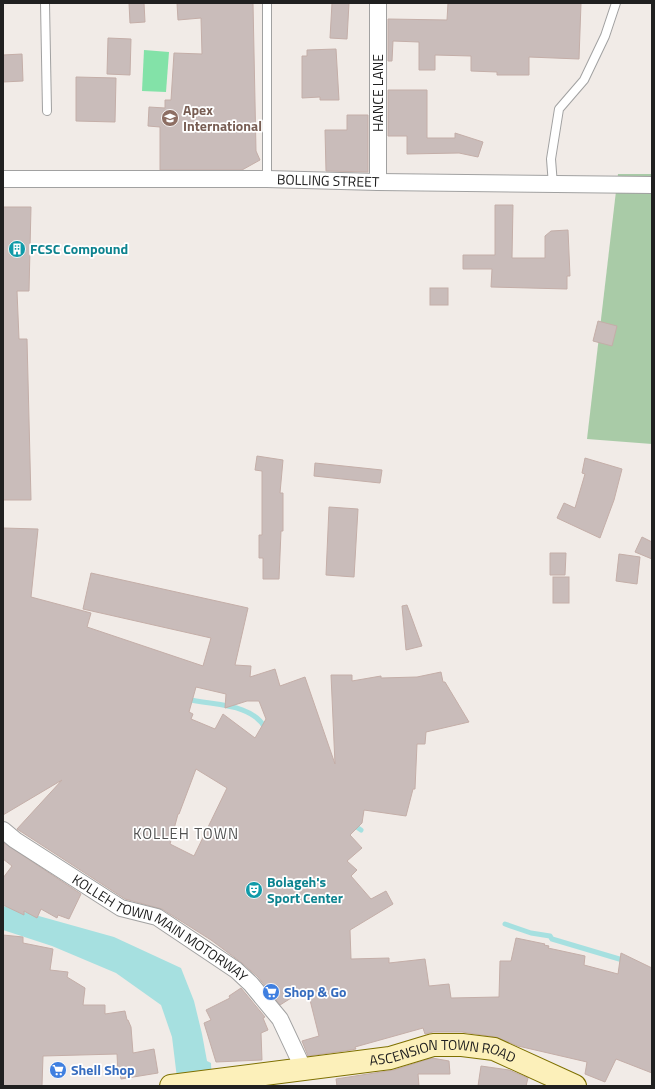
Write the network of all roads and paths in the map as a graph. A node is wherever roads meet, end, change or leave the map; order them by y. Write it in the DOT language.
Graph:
graph roads {
  1 [pos="45,3"];
  2 [pos="267,3"];
  3 [pos="378,3"];
  4 [pos="616,3"];
  5 [pos="47,111"];
  6 [pos="3,179"];
  7 [pos="267,179"];
  8 [pos="378,182"];
  9 [pos="553,185"];
  10 [pos="652,185"];
  11 [pos="3,830"];
  12 [pos="304,1070"];
  13 [pos="266,1080"];
  14 [pos="171,1086"];
  15 [pos="575,1086"];
  1 -- 5 [label="lane"];
  2 -- 7 [label="lane"];
  3 -- 8 [label="street, HANCE LANE"];
  4 -- 9 [label="lane"];
  6 -- 7 [label="street, BOLLING STREET"];
  7 -- 8 [label="street, BOLLING STREET"];
  8 -- 9 [label="street, BOLLING STREET"];
  9 -- 10 [label="street, BOLLING STREET"];
  11 -- 12 [label="street, KOLLEH TOWN MAIN MOTORWAY"];
  12 -- 13 [label="main road, ASCENSION TOWN ROAD"];
  12 -- 15 [label="main road, ASCENSION TOWN ROAD"];
  13 -- 14 [label="main road, ASCENSION TOWN ROAD"];
}
